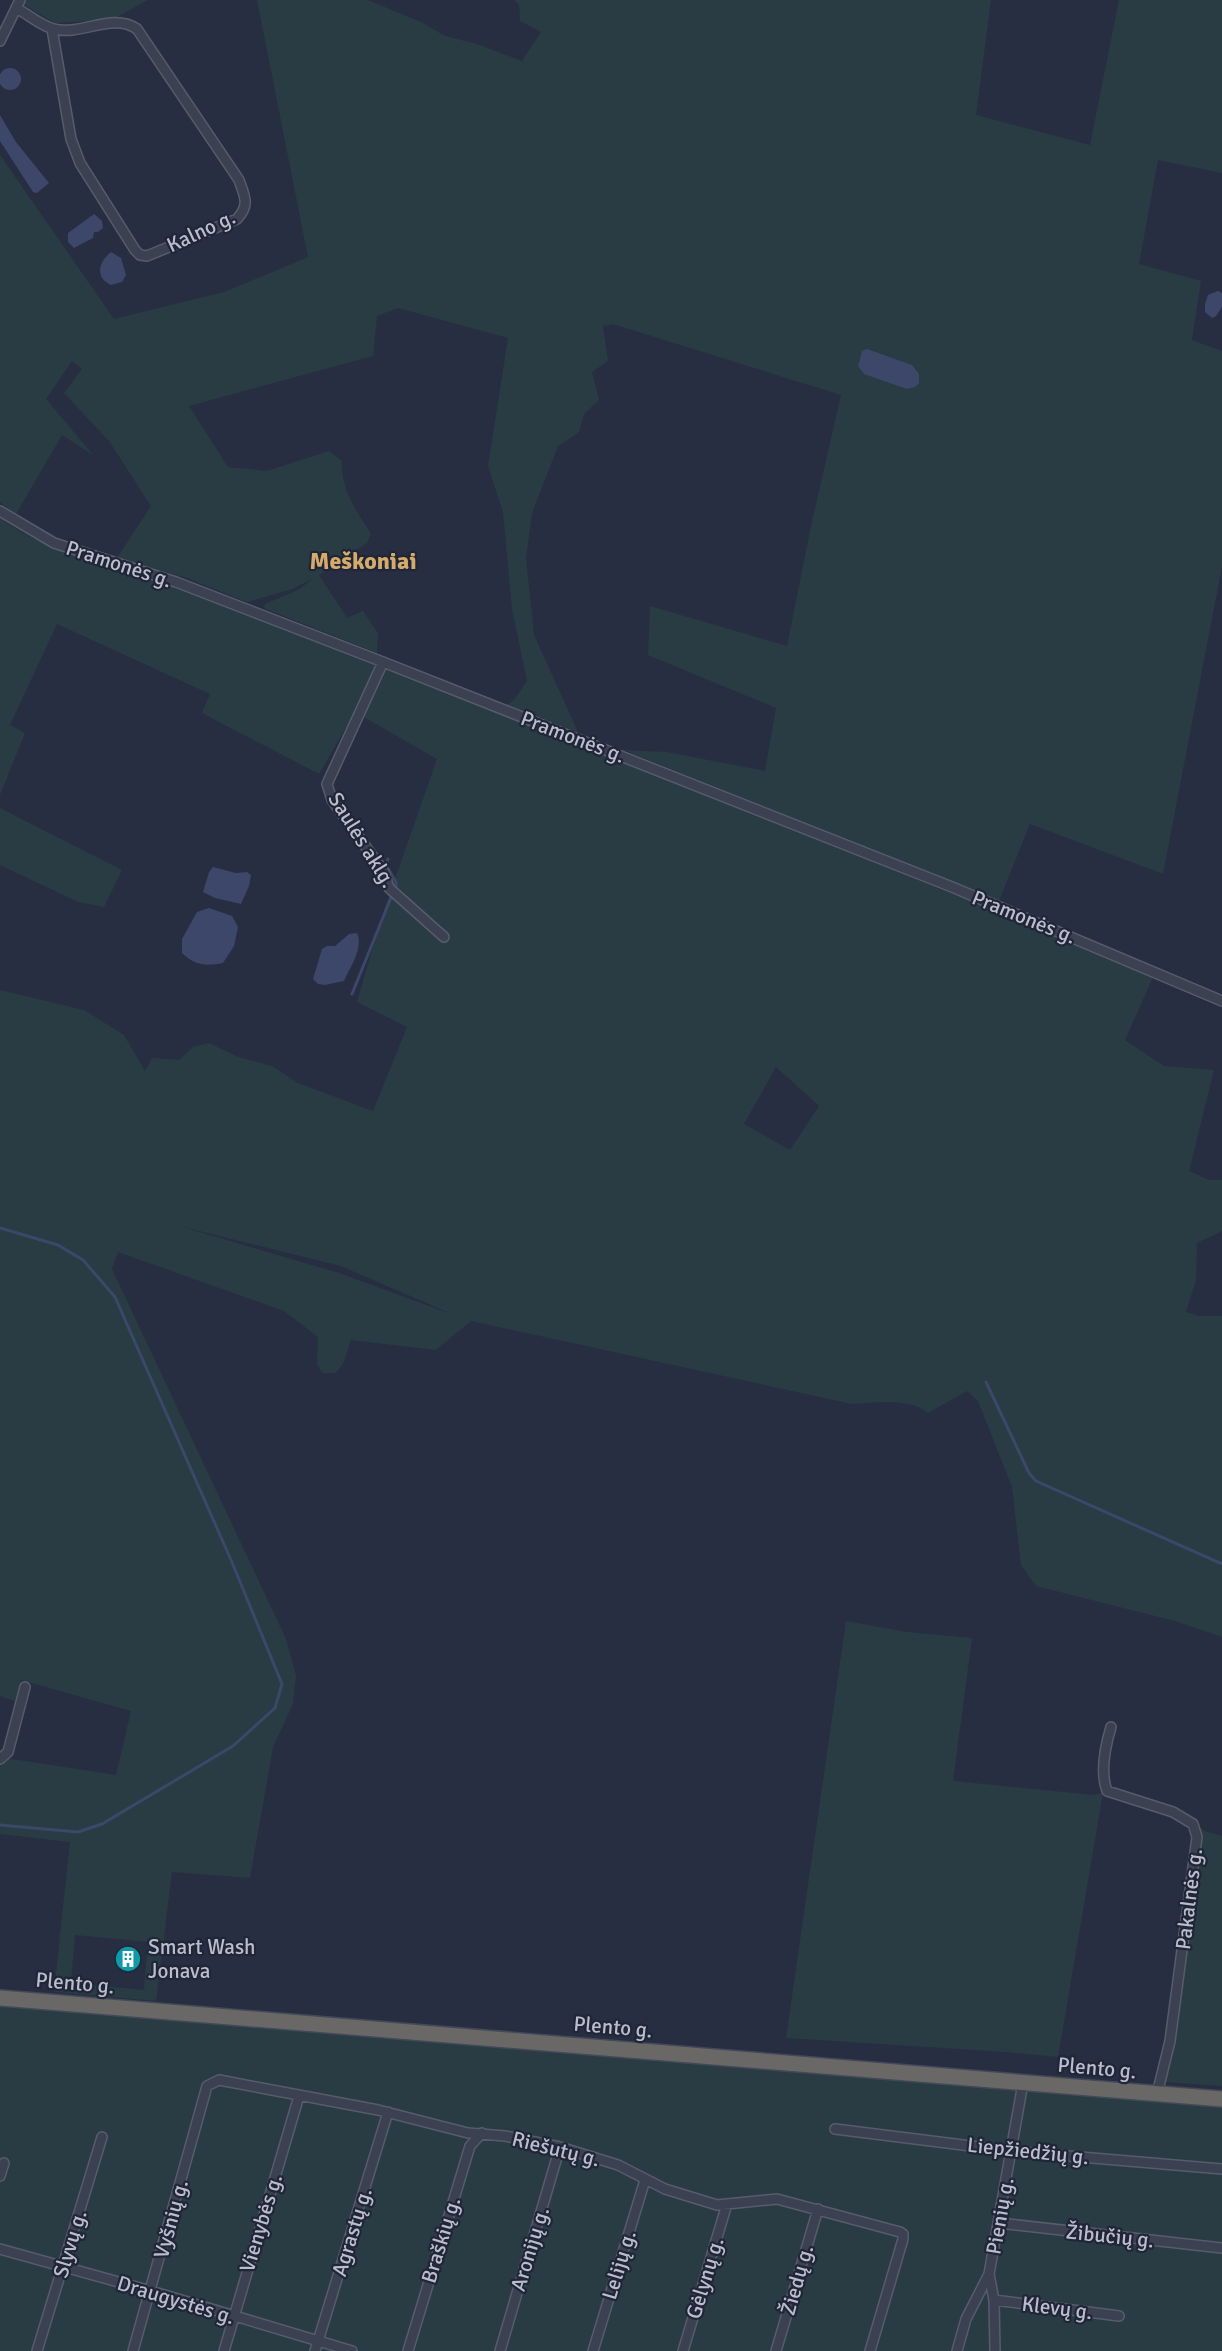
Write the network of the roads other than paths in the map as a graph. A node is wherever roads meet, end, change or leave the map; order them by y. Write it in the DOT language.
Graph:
graph roads {
  1 [pos="18,4"];
  2 [pos="52,29"];
  3 [pos="0,41"];
  4 [pos="0,511"];
  5 [pos="383,662"];
  6 [pos="444,937"];
  7 [pos="1222,1001"];
  8 [pos="25,1687"];
  9 [pos="1111,1727"];
  10 [pos="0,1759"];
  11 [pos="0,1998"];
  12 [pos="1023,2083"];
  13 [pos="207,2086"];
  14 [pos="1157,2094"];
  15 [pos="299,2096"];
  16 [pos="1222,2099"];
  17 [pos="388,2112"];
  18 [pos="835,2129"];
  19 [pos="482,2133"];
  20 [pos="102,2137"];
  21 [pos="560,2147"];
  22 [pos="1011,2151"];
  23 [pos="4,2163"];
  24 [pos="1222,2169"];
  25 [pos="0,2176"];
  26 [pos="645,2180"];
  27 [pos="727,2204"];
  28 [pos="818,2209"];
  29 [pos="999,2223"];
  30 [pos="1222,2248"];
  31 [pos="0,2249"];
  32 [pos="63,2267"];
  33 [pos="989,2274"];
  34 [pos="151,2291"];
  35 [pos="994,2300"];
  36 [pos="1119,2316"];
  37 [pos="234,2317"];
  38 [pos="317,2346"];
  39 [pos="37,2351"];
  40 [pos="133,2351"];
  41 [pos="224,2351"];
  42 [pos="352,2351"];
  43 [pos="408,2351"];
  44 [pos="500,2351"];
  45 [pos="593,2351"];
  46 [pos="683,2351"];
  47 [pos="776,2351"];
  48 [pos="870,2351"];
  49 [pos="957,2351"];
  50 [pos="995,2351"];
  1 -- 2 [label="street"];
  1 -- 3 [label="street"];
  2 -- 2 [label="street, Kalno g."];
  4 -- 5 [label="street, Pramonės g."];
  5 -- 6 [label="street, Saulės aklg."];
  5 -- 7 [label="street, Pramonės g."];
  8 -- 10 [label="street"];
  9 -- 14 [label="street, Pakalnės g."];
  11 -- 12 [label="highway, Plento g."];
  12 -- 14 [label="highway, Plento g."];
  12 -- 22 [label="street, Pienių g."];
  13 -- 15 [label="street, Riešutų g."];
  13 -- 34 [label="street, Vyšnių g."];
  14 -- 16 [label="highway, Plento g."];
  15 -- 17 [label="street, Riešutų g."];
  15 -- 37 [label="street, Vienybės g."];
  17 -- 19 [label="street, Riešutų g."];
  17 -- 38 [label="street, Agrastų g."];
  18 -- 22 [label="street, Liepžiedžių g."];
  19 -- 21 [label="street, Riešutų g."];
  19 -- 43 [label="street, Braškių g."];
  20 -- 32 [label="street, Slyvų g."];
  21 -- 26 [label="street, Riešutų g."];
  21 -- 44 [label="street, Aronijų g."];
  22 -- 24 [label="street, Liepžiedžių g."];
  22 -- 29 [label="street, Pienių g."];
  23 -- 25 [label="street"];
  26 -- 27 [label="street, Riešutų g."];
  26 -- 45 [label="street, Lelijų g."];
  27 -- 28 [label="street, Riešutų g."];
  27 -- 46 [label="street, Gėlynų g."];
  28 -- 47 [label="street, Žiedų g."];
  28 -- 48 [label="street, Riešutų g."];
  29 -- 30 [label="street, Žibučių g."];
  29 -- 33 [label="street, Pienių g."];
  31 -- 32 [label="street, Draugystės g."];
  32 -- 34 [label="street, Draugystės g."];
  32 -- 39 [label="street, Slyvų g."];
  33 -- 35 [label="street, Pienių g."];
  33 -- 49 [label="street"];
  34 -- 37 [label="street, Draugystės g."];
  34 -- 40 [label="street, Vyšnių g."];
  35 -- 36 [label="street, Klevų g."];
  35 -- 50 [label="street, Pienių g."];
  37 -- 38 [label="street, Draugystės g."];
  37 -- 41 [label="street, Vienybės g."];
  38 -- 42 [label="street, Draugystės g."];
}
